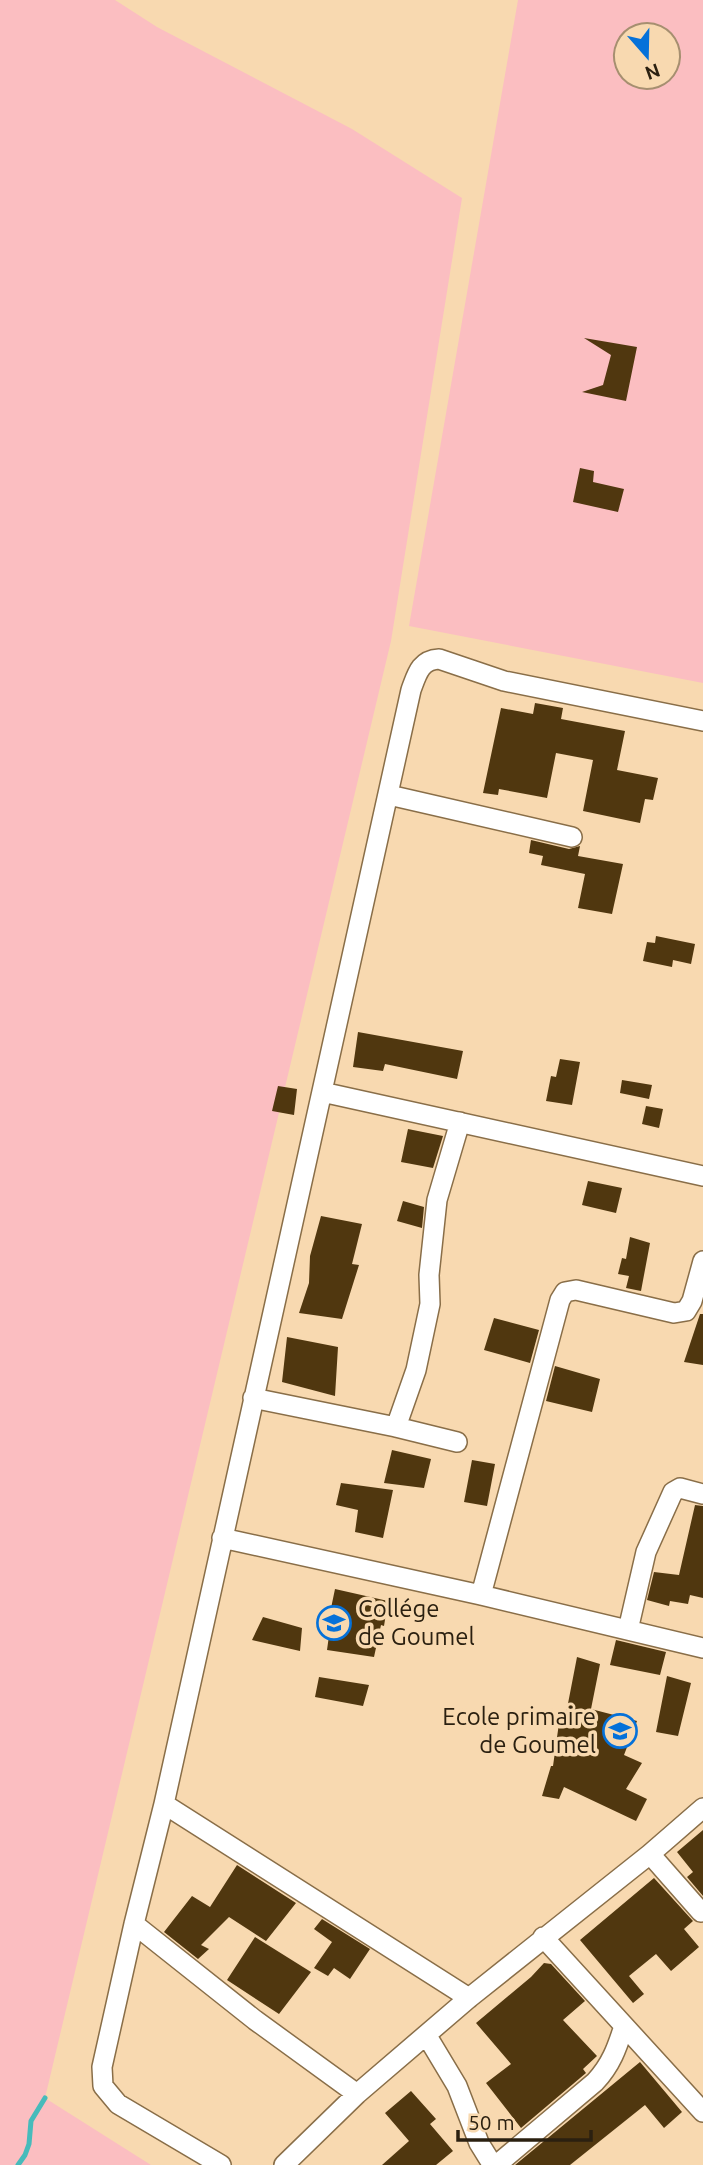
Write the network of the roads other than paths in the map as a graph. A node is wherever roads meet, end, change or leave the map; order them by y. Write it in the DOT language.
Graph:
graph roads {
  1 [pos="703,721"];
  2 [pos="389,795"];
  3 [pos="572,837"];
  4 [pos="322,1092"];
  5 [pos="460,1122"];
  6 [pos="703,1176"];
  7 [pos="703,1261"];
  8 [pos="253,1398"];
  9 [pos="397,1427"];
  10 [pos="457,1442"];
  11 [pos="703,1494"];
  12 [pos="222,1538"];
  13 [pos="481,1595"];
  14 [pos="628,1630"];
  15 [pos="703,1648"];
  16 [pos="164,1804"];
  17 [pos="703,1808"];
  18 [pos="650,1854"];
  19 [pos="701,1912"];
  20 [pos="134,1924"];
  21 [pos="543,1937"];
  22 [pos="469,1998"];
  23 [pos="624,2026"];
  24 [pos="427,2036"];
  25 [pos="357,2094"];
  26 [pos="703,2112"];
  27 [pos="221,2165"];
  28 [pos="284,2165"];
  1 -- 2 [label="street"];
  2 -- 3 [label="street"];
  2 -- 4 [label="street"];
  4 -- 5 [label="street"];
  4 -- 8 [label="street"];
  5 -- 6 [label="street"];
  5 -- 9 [label="street"];
  7 -- 13 [label="street"];
  8 -- 9 [label="street"];
  8 -- 12 [label="street"];
  9 -- 10 [label="street"];
  11 -- 14 [label="street"];
  12 -- 13 [label="street"];
  12 -- 16 [label="street"];
  13 -- 14 [label="street"];
  14 -- 15 [label="street"];
  16 -- 20 [label="street"];
  16 -- 22 [label="street"];
  17 -- 18 [label="street"];
  18 -- 19 [label="street"];
  18 -- 21 [label="street"];
  20 -- 25 [label="street"];
  20 -- 27 [label="street"];
  21 -- 22 [label="street"];
  21 -- 23 [label="street"];
  22 -- 24 [label="street"];
  23 -- 24 [label="street"];
  23 -- 26 [label="street"];
  24 -- 25 [label="street"];
  25 -- 28 [label="street"];
}
